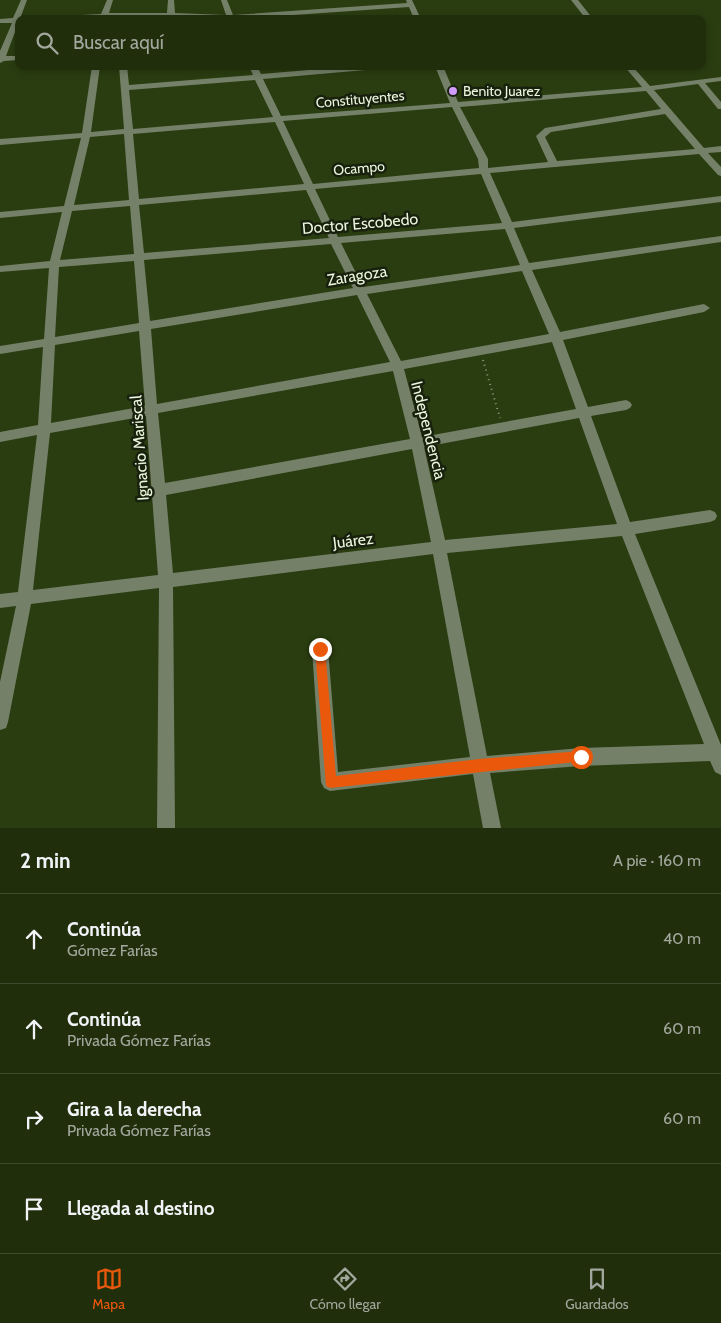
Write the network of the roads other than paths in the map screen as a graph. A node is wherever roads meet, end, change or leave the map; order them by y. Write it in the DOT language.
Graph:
graph roads {
  1 [pos="24,0"];
  2 [pos="110,0"];
  3 [pos="116,0"];
  4 [pos="171,0"];
  5 [pos="224,0"];
  6 [pos="574,0"];
  7 [pos="411,2"];
  8 [pos="19,15"];
  9 [pos="104,15"];
  10 [pos="120,15"];
  11 [pos="171,15"];
  12 [pos="229,15"];
  13 [pos="264,15"];
  14 [pos="416,15"];
  15 [pos="587,15"];
  16 [pos="15,20"];
  17 [pos="0,21"];
  18 [pos="15,25"];
  19 [pos="15,58"];
  20 [pos="0,60"];
  21 [pos="95,70"];
  22 [pos="124,70"];
  23 [pos="282,70"];
  24 [pos="441,70"];
  25 [pos="631,70"];
  26 [pos="255,71"];
  27 [pos="721,79"];
  28 [pos="700,82"];
  29 [pos="126,88"];
  30 [pos="646,89"];
  31 [pos="455,105"];
  32 [pos="721,107"];
  33 [pos="666,111"];
  34 [pos="277,119"];
  35 [pos="128,131"];
  36 [pos="86,135"];
  37 [pos="0,142"];
  38 [pos="721,149"];
  39 [pos="701,150"];
  40 [pos="554,164"];
  41 [pos="484,170"];
  42 [pos="721,173"];
  43 [pos="309,186"];
  44 [pos="721,199"];
  45 [pos="135,203"];
  46 [pos="68,209"];
  47 [pos="0,215"];
  48 [pos="508,226"];
  49 [pos="721,238"];
  50 [pos="335,240"];
  51 [pos="140,256"];
  52 [pos="54,265"];
  53 [pos="525,266"];
  54 [pos="0,269"];
  55 [pos="360,291"];
  56 [pos="704,308"];
  57 [pos="146,327"];
  58 [pos="556,337"];
  59 [pos="48,343"];
  60 [pos="0,350"];
  61 [pos="397,365"];
  62 [pos="626,405"];
  63 [pos="152,410"];
  64 [pos="584,412"];
  65 [pos="44,429"];
  66 [pos="0,437"];
  67 [pos="417,443"];
  68 [pos="159,490"];
  69 [pos="710,516"];
  70 [pos="626,529"];
  71 [pos="440,547"];
  72 [pos="166,581"];
  73 [pos="25,598"];
  74 [pos="0,601"];
  75 [pos="320,649"];
  76 [pos="0,722"];
  77 [pos="718,759"];
  78 [pos="479,765"];
  79 [pos="166,828"];
  80 [pos="492,828"];
  1 -- 8 [label="street"];
  2 -- 9 [label="street"];
  3 -- 10 [label="street"];
  4 -- 11 [label="street"];
  5 -- 12 [label="street"];
  6 -- 15 [label="street"];
  7 -- 13 [label="street"];
  7 -- 14 [label="street"];
  16 -- 17 [label="street"];
  18 -- 20 [label="street"];
  19 -- 20 [label="street"];
  21 -- 36 [label="street"];
  22 -- 29 [label="street, Ignacio Mariscal"];
  23 -- 26 [label="street"];
  24 -- 31 [label="street"];
  25 -- 30 [label="street"];
  26 -- 29 [label="street"];
  26 -- 34 [label="street, Independencia"];
  27 -- 28 [label="street, Constituyentes"];
  28 -- 30 [label="street, Constituyentes"];
  28 -- 32 [label="street"];
  29 -- 35 [label="street, Ignacio Mariscal"];
  30 -- 31 [label="street, Constituyentes"];
  30 -- 33 [label="street"];
  31 -- 34 [label="street, Constituyentes"];
  31 -- 41 [label="street"];
  33 -- 39 [label="street"];
  33 -- 40 [label="street"];
  34 -- 35 [label="street, Constituyentes"];
  34 -- 43 [label="street, Independencia"];
  35 -- 36 [label="street, Constituyentes"];
  35 -- 45 [label="street, Ignacio Mariscal"];
  36 -- 37 [label="street, Constituyentes"];
  36 -- 46 [label="street"];
  38 -- 39 [label="street, Ocampo"];
  39 -- 40 [label="street, Ocampo"];
  39 -- 42 [label="street"];
  40 -- 41 [label="street, Ocampo"];
  41 -- 43 [label="street, Ocampo"];
  41 -- 48 [label="street"];
  43 -- 45 [label="street, Ocampo"];
  43 -- 50 [label="street, Independencia"];
  44 -- 48 [label="street, Doctor Escobedo"];
  45 -- 46 [label="street, Ocampo"];
  45 -- 51 [label="street, Ignacio Mariscal"];
  46 -- 47 [label="street, Ocampo"];
  46 -- 52 [label="street"];
  48 -- 50 [label="street, Doctor Escobedo"];
  48 -- 53 [label="street"];
  49 -- 53 [label="street, Zaragoza"];
  50 -- 51 [label="street, Doctor Escobedo"];
  50 -- 55 [label="street, Independencia"];
  51 -- 52 [label="street, Doctor Escobedo"];
  51 -- 57 [label="street, Ignacio Mariscal"];
  52 -- 54 [label="street, Doctor Escobedo"];
  52 -- 59 [label="street"];
  53 -- 55 [label="street, Zaragoza"];
  53 -- 58 [label="street"];
  55 -- 57 [label="street, Zaragoza"];
  55 -- 61 [label="street, Independencia"];
  56 -- 58 [label="street"];
  57 -- 59 [label="street, Zaragoza"];
  57 -- 63 [label="street, Ignacio Mariscal"];
  58 -- 61 [label="street"];
  58 -- 64 [label="street"];
  59 -- 60 [label="street, Zaragoza"];
  59 -- 65 [label="street"];
  61 -- 63 [label="street"];
  61 -- 67 [label="street, Independencia"];
  62 -- 64 [label="street"];
  63 -- 65 [label="street"];
  63 -- 68 [label="street, Ignacio Mariscal"];
  64 -- 67 [label="street"];
  64 -- 70 [label="street"];
  65 -- 66 [label="street"];
  65 -- 73 [label="street"];
  67 -- 68 [label="street"];
  67 -- 71 [label="street, Independencia"];
  68 -- 72 [label="street, Ignacio Mariscal"];
  69 -- 70 [label="street, Juárez"];
  70 -- 71 [label="street, Juárez"];
  70 -- 77 [label="street"];
  71 -- 72 [label="street, Juárez"];
  71 -- 78 [label="street, Independencia"];
  72 -- 73 [label="street, Juárez"];
  72 -- 79 [label="street, Ignacio Mariscal"];
  73 -- 74 [label="street, Juárez"];
  73 -- 76 [label="street"];
  75 -- 78 [label="street"];
  77 -- 78 [label="street"];
  78 -- 80 [label="street, Independencia"];
}
